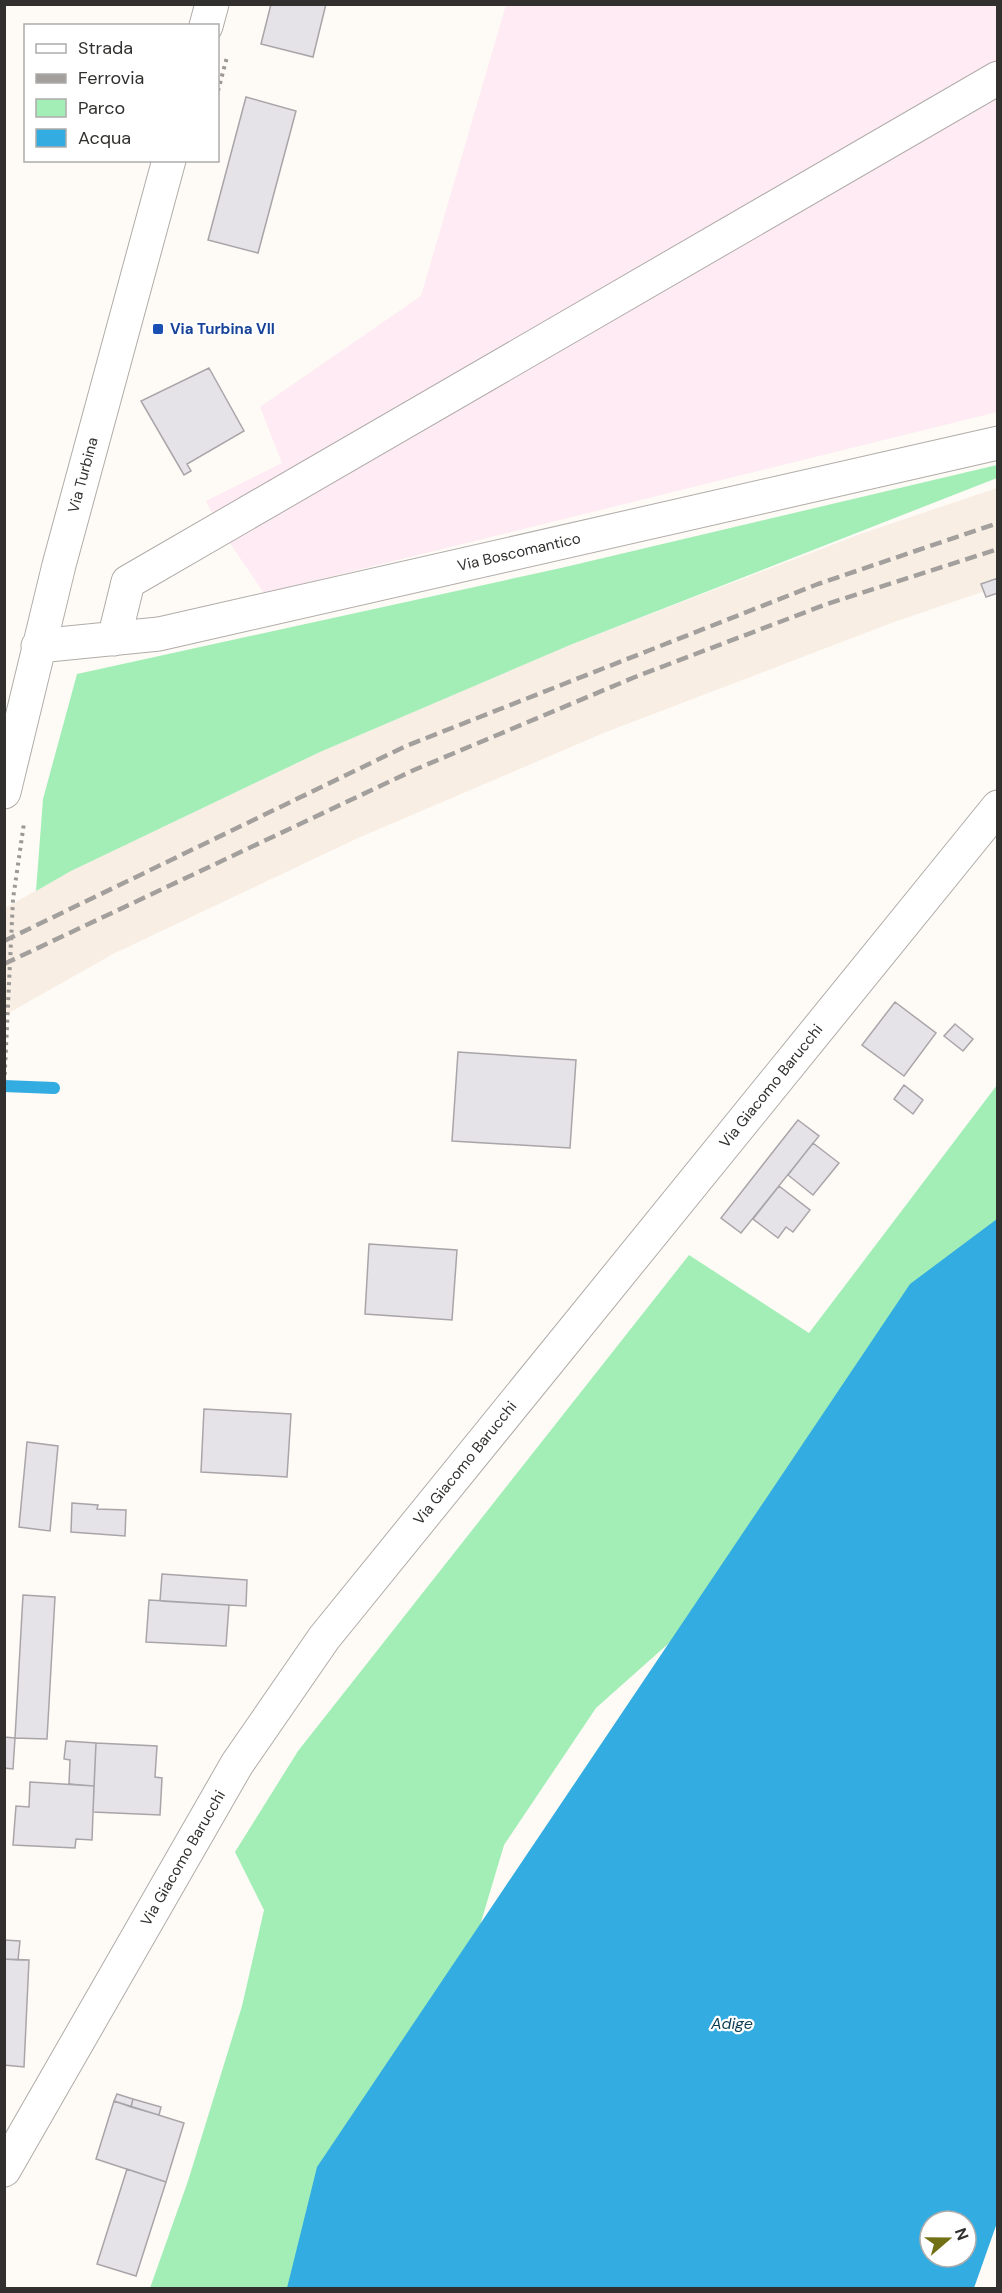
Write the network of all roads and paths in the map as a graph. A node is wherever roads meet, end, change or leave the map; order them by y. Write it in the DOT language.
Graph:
graph roads {
  1 [pos="212,4"];
  2 [pos="207,24"];
  3 [pos="998,78"];
  4 [pos="168,162"];
  5 [pos="998,443"];
  6 [pos="114,639"];
  7 [pos="38,646"];
  8 [pos="4,792"];
  9 [pos="998,807"];
  10 [pos="4,2170"];
  1 -- 2 [label="street"];
  3 -- 6 [label="street"];
  4 -- 7 [label="street, Via Turbina"];
  5 -- 6 [label="street, Via Boscomantico"];
  6 -- 7 [label="street, Via Boscomantico"];
  7 -- 8 [label="street, Via Turbina"];
  9 -- 10 [label="street, Via Giacomo Barucchi"];
}
